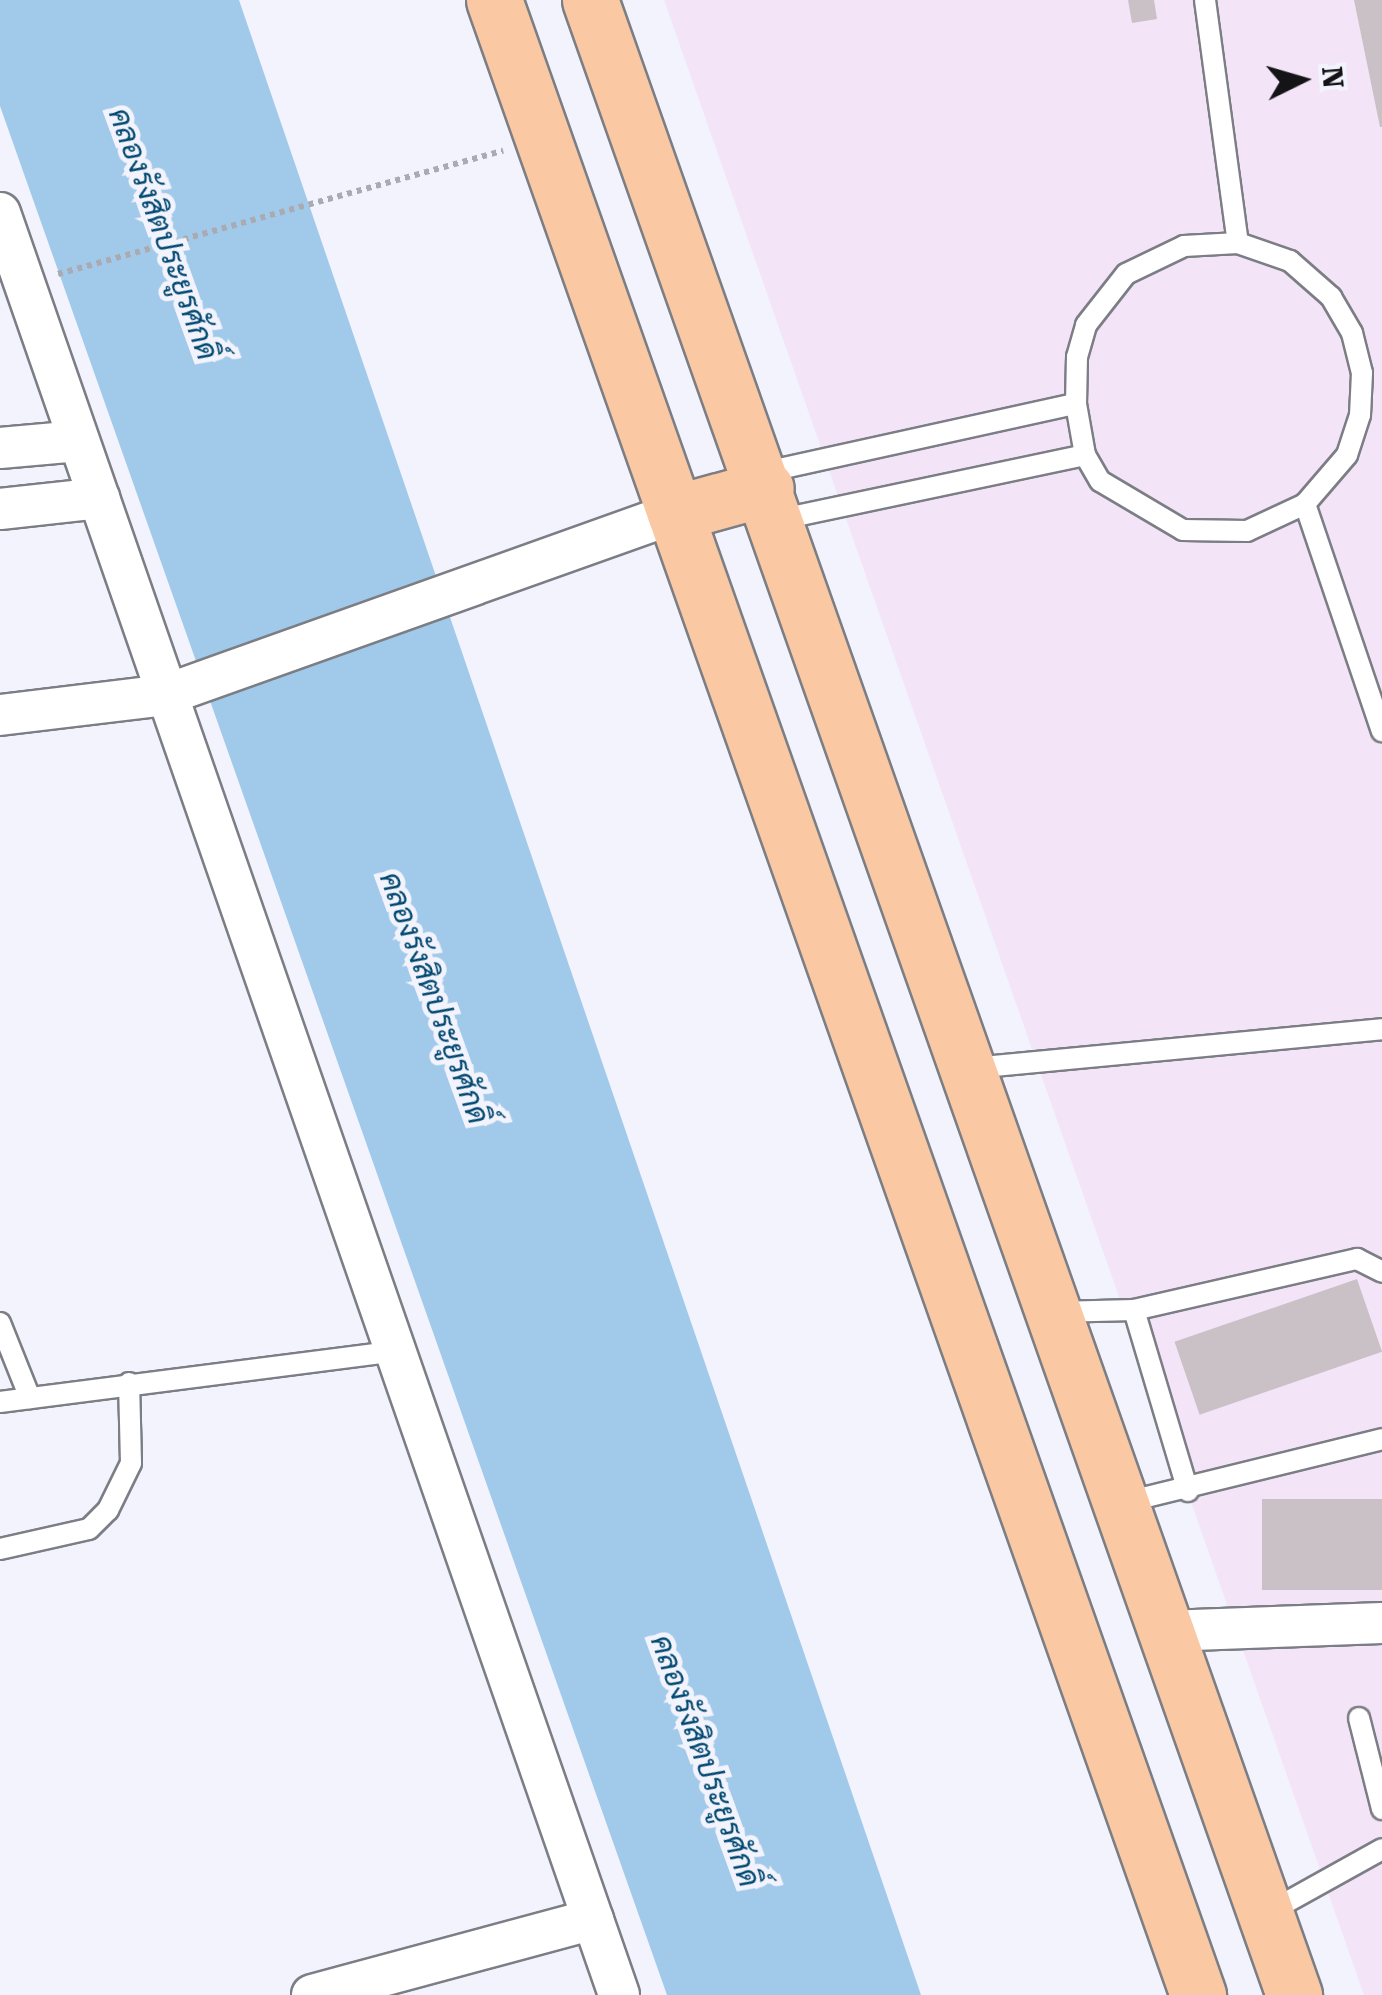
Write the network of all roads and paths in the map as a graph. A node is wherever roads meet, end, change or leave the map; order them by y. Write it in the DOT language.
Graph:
graph roads {
  1 [pos="494,0"];
  2 [pos="590,0"];
  3 [pos="1205,0"];
  4 [pos="463,165"];
  5 [pos="2,222"];
  6 [pos="1238,243"];
  7 [pos="23,284"];
  8 [pos="1076,404"];
  9 [pos="79,441"];
  10 [pos="0,448"];
  11 [pos="1086,455"];
  12 [pos="768,494"];
  13 [pos="99,498"];
  14 [pos="1306,504"];
  15 [pos="0,509"];
  16 [pos="675,513"];
  17 [pos="182,689"];
  18 [pos="0,715"];
  19 [pos="1382,731"];
  20 [pos="1382,1029"];
  21 [pos="970,1068"];
  22 [pos="1382,1272"];
  23 [pos="1134,1310"];
  24 [pos="1054,1312"];
  25 [pos="0,1322"];
  26 [pos="391,1352"];
  27 [pos="129,1383"];
  28 [pos="30,1398"];
  29 [pos="0,1402"];
  30 [pos="1382,1439"];
  31 [pos="1188,1491"];
  32 [pos="1122,1503"];
  33 [pos="0,1549"];
  34 [pos="1382,1622"];
  35 [pos="1166,1631"];
  36 [pos="1359,1718"];
  37 [pos="1382,1810"];
  38 [pos="1382,1849"];
  39 [pos="1263,1915"];
  40 [pos="592,1919"];
  41 [pos="312,1995"];
  42 [pos="619,1995"];
  43 [pos="1198,1995"];
  44 [pos="1294,1995"];
  1 -- 16 [label="main road"];
  2 -- 12 [label="main road"];
  3 -- 6 [label="lane"];
  4 -- 7 [label="path"];
  5 -- 7 [label="street"];
  6 -- 8 [label="lane"];
  6 -- 14 [label="lane"];
  7 -- 9 [label="street"];
  8 -- 11 [label="lane"];
  8 -- 12 [label="lane"];
  9 -- 10 [label="street"];
  9 -- 13 [label="street"];
  11 -- 12 [label="lane"];
  11 -- 14 [label="lane"];
  12 -- 16 [label="main road"];
  12 -- 21 [label="main road"];
  13 -- 15 [label="street"];
  13 -- 17 [label="street"];
  14 -- 19 [label="lane"];
  16 -- 17 [label="street"];
  16 -- 43 [label="main road"];
  17 -- 18 [label="street"];
  17 -- 26 [label="street"];
  20 -- 21 [label="lane"];
  21 -- 24 [label="main road"];
  22 -- 23 [label="lane"];
  23 -- 24 [label="lane"];
  23 -- 31 [label="lane"];
  24 -- 32 [label="main road"];
  25 -- 28 [label="lane"];
  26 -- 27 [label="lane"];
  26 -- 40 [label="street"];
  27 -- 28 [label="lane"];
  27 -- 33 [label="lane"];
  28 -- 29 [label="lane"];
  30 -- 31 [label="lane"];
  31 -- 32 [label="lane"];
  32 -- 35 [label="main road"];
  34 -- 35 [label="street"];
  35 -- 39 [label="main road"];
  36 -- 37 [label="lane"];
  38 -- 39 [label="lane"];
  39 -- 44 [label="main road"];
  40 -- 41 [label="street"];
  40 -- 42 [label="street"];
}
